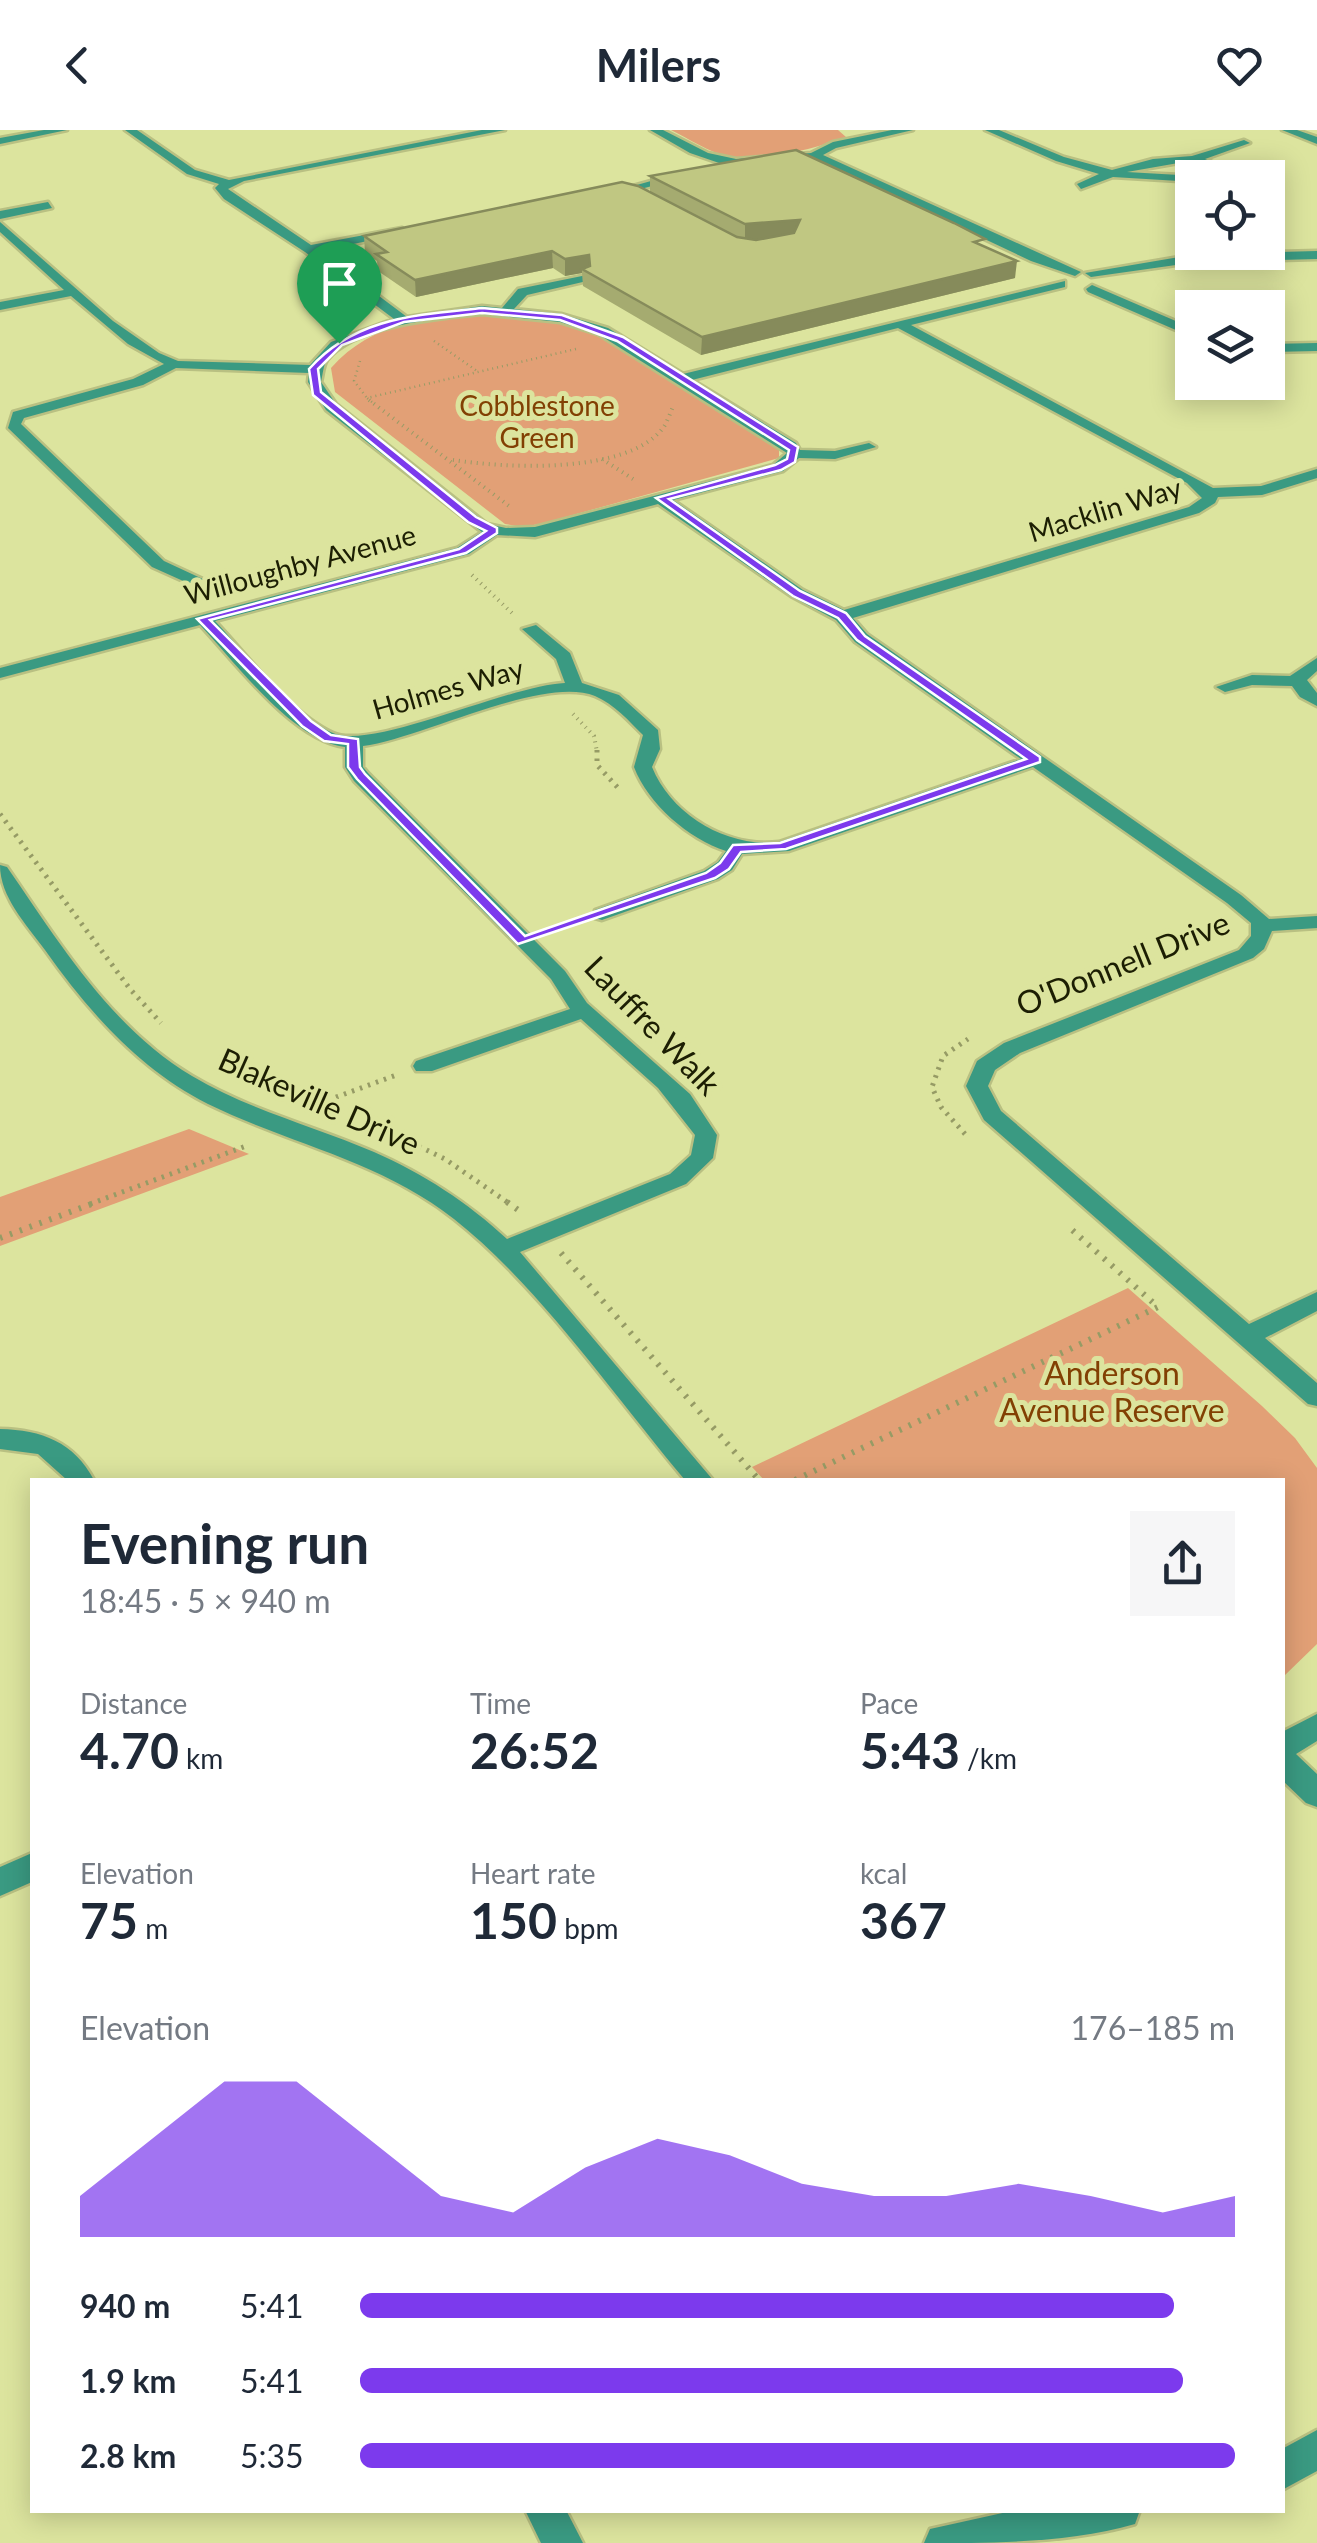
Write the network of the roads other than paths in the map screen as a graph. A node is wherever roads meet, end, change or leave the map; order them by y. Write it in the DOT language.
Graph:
graph roads {
  1 [pos="62,130"];
  2 [pos="130,130"];
  3 [pos="407,130"];
  4 [pos="500,130"];
  5 [pos="656,130"];
  6 [pos="842,130"];
  7 [pos="908,130"];
  8 [pos="990,130"];
  9 [pos="1287,130"];
  10 [pos="862,139"];
  11 [pos="0,140"];
  12 [pos="426,141"];
  13 [pos="1317,141"];
  14 [pos="1244,143"];
  15 [pos="813,156"];
  16 [pos="1196,158"];
  17 [pos="1200,160"];
  18 [pos="726,162"];
  19 [pos="1105,175"];
  20 [pos="1175,178"];
  21 [pos="226,183"];
  22 [pos="1081,186"];
  23 [pos="644,197"];
  24 [pos="48,206"];
  25 [pos="0,215"];
  26 [pos="0,226"];
  27 [pos="406,230"];
  28 [pos="309,249"];
  29 [pos="1317,255"];
  30 [pos="1035,258"];
  31 [pos="1140,267"];
  32 [pos="1075,272"];
  33 [pos="1091,273"];
  34 [pos="583,278"];
  35 [pos="1083,284"];
  36 [pos="73,292"];
  37 [pos="0,306"];
  38 [pos="506,311"];
  39 [pos="402,320"];
  40 [pos="901,325"];
  41 [pos="1175,325"];
  42 [pos="1317,347"];
  43 [pos="1285,348"];
  44 [pos="174,364"];
  45 [pos="314,369"];
  46 [pos="682,378"];
  47 [pos="6,424"];
  48 [pos="869,448"];
  49 [pos="795,454"];
  50 [pos="1317,473"];
  51 [pos="1210,493"];
  52 [pos="661,498"];
  53 [pos="493,530"];
  54 [pos="201,584"];
  55 [pos="842,616"];
  56 [pos="203,619"];
  57 [pos="530,629"];
  58 [pos="1317,663"];
  59 [pos="0,672"];
  60 [pos="1298,681"];
  61 [pos="576,686"];
  62 [pos="1225,686"];
  63 [pos="1317,701"];
  64 [pos="354,741"];
  65 [pos="1036,760"];
  66 [pos="738,848"];
  67 [pos="0,871"];
  68 [pos="602,914"];
  69 [pos="1317,922"];
  70 [pos="1262,926"];
  71 [pos="584,1011"];
  72 [pos="424,1066"];
  73 [pos="505,1249"];
  74 [pos="1317,1301"];
  75 [pos="1247,1336"];
  76 [pos="1317,1397"];
  77 [pos="0,1439"];
  78 [pos="79,1478"];
  79 [pos="698,1478"];
  80 [pos="1285,1763"];
  81 [pos="1317,1794"];
  82 [pos="30,1868"];
  83 [pos="0,1882"];
  84 [pos="1317,2449"];
  85 [pos="1285,2469"];
  86 [pos="546,2513"];
  87 [pos="1105,2513"];
  88 [pos="563,2543"];
  89 [pos="944,2543"];
  1 -- 11 [label="street"];
  2 -- 21 [label="street"];
  3 -- 12 [label="street"];
  4 -- 12 [label="street"];
  5 -- 18 [label="street"];
  6 -- 10 [label="street"];
  7 -- 10 [label="street"];
  8 -- 19 [label="street"];
  9 -- 13 [label="street"];
  10 -- 15 [label="street"];
  12 -- 21 [label="street"];
  14 -- 16 [label="street"];
  15 -- 18 [label="street"];
  15 -- 30 [label="street"];
  16 -- 17 [label="street"];
  16 -- 19 [label="street"];
  18 -- 23 [label="street"];
  19 -- 20 [label="street"];
  19 -- 22 [label="street"];
  21 -- 28 [label="street"];
  24 -- 25 [label="street"];
  26 -- 36 [label="street"];
  27 -- 28 [label="street"];
  28 -- 39 [label="street"];
  29 -- 31 [label="street"];
  30 -- 32 [label="street"];
  30 -- 35 [label="street"];
  31 -- 33 [label="street"];
  31 -- 35 [label="street"];
  32 -- 33 [label="street"];
  32 -- 35 [label="street"];
  33 -- 35 [label="street"];
  34 -- 38 [label="street"];
  35 -- 40 [label="street"];
  35 -- 41 [label="street"];
  36 -- 37 [label="street"];
  36 -- 44 [label="street"];
  38 -- 39 [label="street"];
  38 -- 46 [label="street"];
  39 -- 45 [label="street"];
  40 -- 46 [label="street"];
  40 -- 51 [label="street, Macklin Way"];
  42 -- 43 [label="street"];
  44 -- 45 [label="street"];
  44 -- 47 [label="street"];
  45 -- 53 [label="street"];
  46 -- 49 [label="street"];
  47 -- 54 [label="street"];
  48 -- 49 [label="street"];
  49 -- 52 [label="street"];
  50 -- 51 [label="street"];
  51 -- 55 [label="street, Macklin Way"];
  52 -- 53 [label="street"];
  52 -- 55 [label="street, O'Donnell Drive"];
  53 -- 56 [label="street, Willoughby Avenue"];
  55 -- 65 [label="street, O'Donnell Drive"];
  56 -- 59 [label="street, Willoughby Avenue"];
  56 -- 64 [label="street, Holmes Way"];
  57 -- 61 [label="street, Holmes Way"];
  58 -- 60 [label="street"];
  60 -- 62 [label="street"];
  60 -- 63 [label="street"];
  61 -- 64 [label="street, Holmes Way"];
  61 -- 66 [label="street, Holmes Way"];
  64 -- 71 [label="street, Lauffre Walk"];
  65 -- 66 [label="street"];
  65 -- 70 [label="street, O'Donnell Drive"];
  66 -- 68 [label="street"];
  67 -- 73 [label="street, Blakeville Drive"];
  69 -- 70 [label="street"];
  70 -- 75 [label="street, O'Donnell Drive"];
  71 -- 72 [label="street"];
  71 -- 73 [label="street, Lauffre Walk"];
  73 -- 79 [label="street, Blakeville Drive"];
  74 -- 75 [label="street"];
  75 -- 76 [label="street, O'Donnell Drive"];
  77 -- 78 [label="street"];
  80 -- 81 [label="street"];
  82 -- 83 [label="street"];
  84 -- 85 [label="street"];
  86 -- 88 [label="street"];
  87 -- 89 [label="street"];
}
